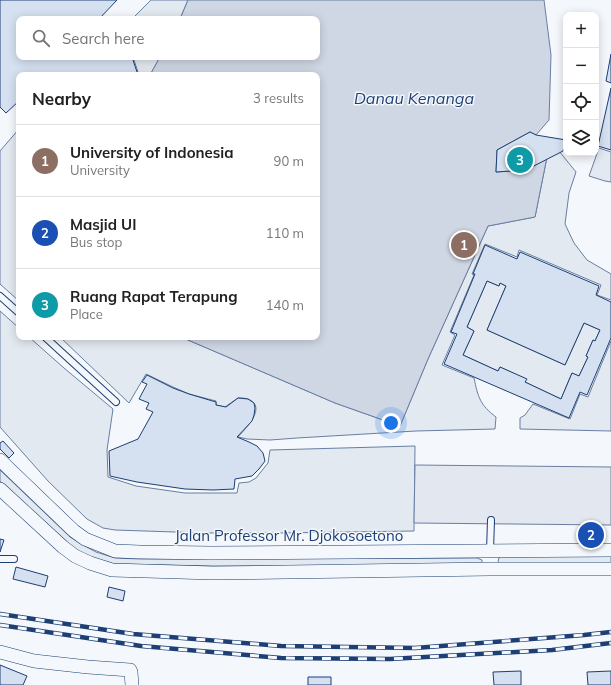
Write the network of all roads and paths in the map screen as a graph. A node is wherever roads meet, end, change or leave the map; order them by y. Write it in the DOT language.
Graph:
graph roads {
  1 [pos="0,296"];
  2 [pos="16,310"];
  3 [pos="48,340"];
  4 [pos="116,402"];
  5 [pos="0,460"];
  6 [pos="0,489"];
  7 [pos="491,520"];
  8 [pos="490,550"];
  9 [pos="611,550"];
  10 [pos="0,559"];
  11 [pos="14,559"];
  12 [pos="489,569"];
  13 [pos="611,569"];
  14 [pos="0,652"];
  15 [pos="132,685"];
  1 -- 2 [label="lane"];
  3 -- 4 [label="lane"];
  5 -- 8 [label="street, Jalan Professor Mr. Djokosoetono"];
  6 -- 12 [label="street"];
  7 -- 8 [label="lane"];
  8 -- 9 [label="street, Jalan Professor Mr. Djokosoetono"];
  8 -- 12 [label="street"];
  10 -- 11 [label="lane"];
  12 -- 13 [label="street"];
  14 -- 15 [label="street"];
}
